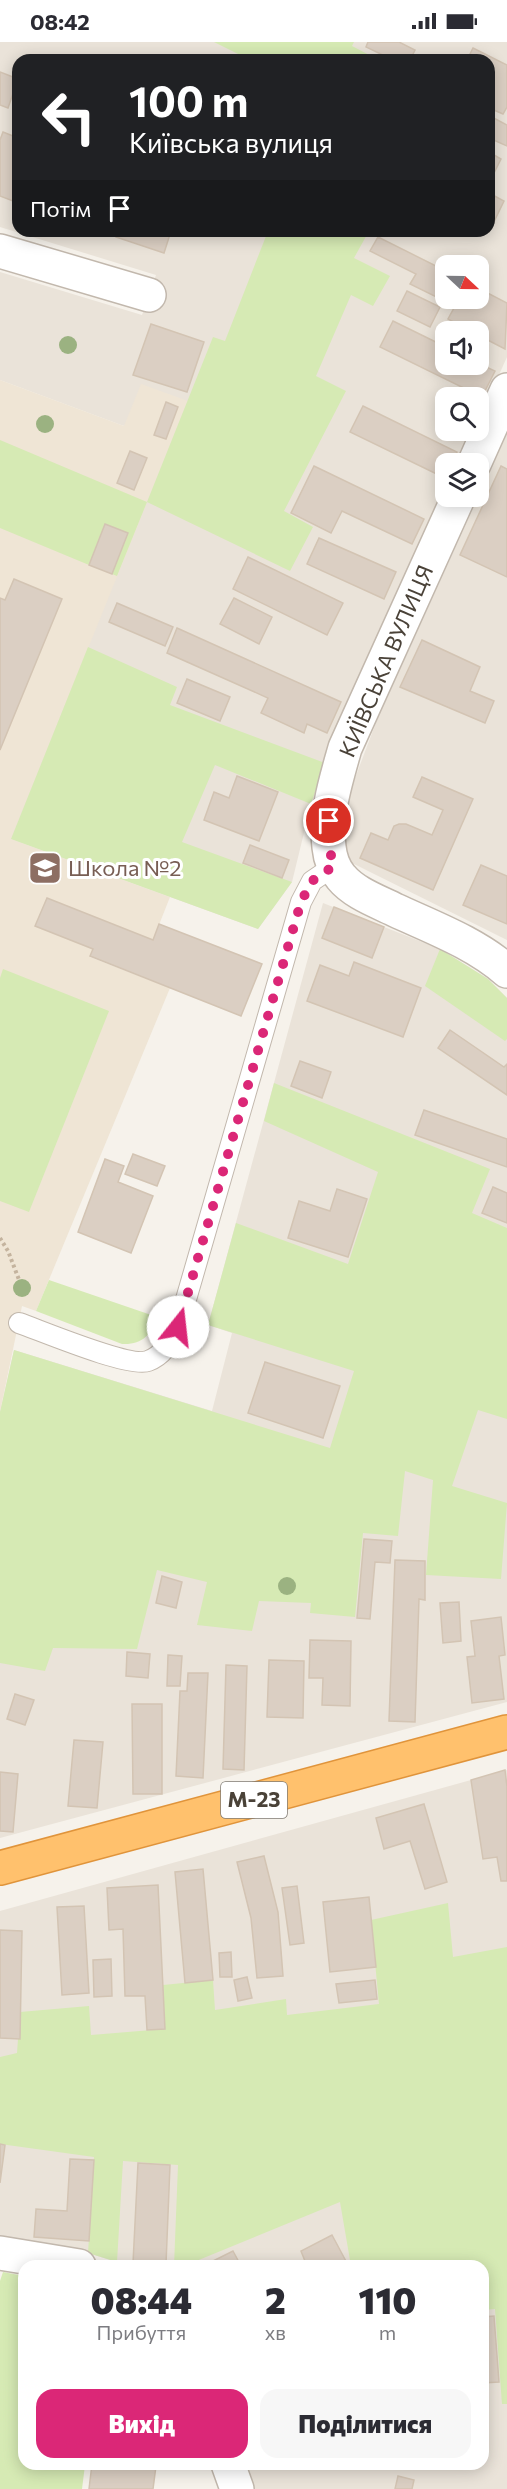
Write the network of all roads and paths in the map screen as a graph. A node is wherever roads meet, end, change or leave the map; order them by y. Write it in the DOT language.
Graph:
graph roads {
  1 [pos="0,251"];
  2 [pos="149,295"];
  3 [pos="507,390"];
  4 [pos="479,453"];
  5 [pos="454,507"];
  6 [pos="334,866"];
  7 [pos="507,971"];
  8 [pos="0,1238"];
  9 [pos="19,1323"];
  10 [pos="38,1329"];
  11 [pos="507,1732"];
  12 [pos="0,1868"];
  13 [pos="0,2253"];
  14 [pos="43,2260"];
  15 [pos="230,2470"];
  16 [pos="237,2489"];
  1 -- 2 [label="street"];
  3 -- 4 [label="street"];
  5 -- 6 [label="street, КИЇВСЬКА ВУЛИЦЯ"];
  6 -- 7 [label="street"];
  6 -- 10 [label="lane"];
  8 -- 10 [label="path"];
  9 -- 10 [label="lane"];
  11 -- 12 [label="highway, М-23"];
  13 -- 14 [label="street"];
  15 -- 16 [label="street"];
}
